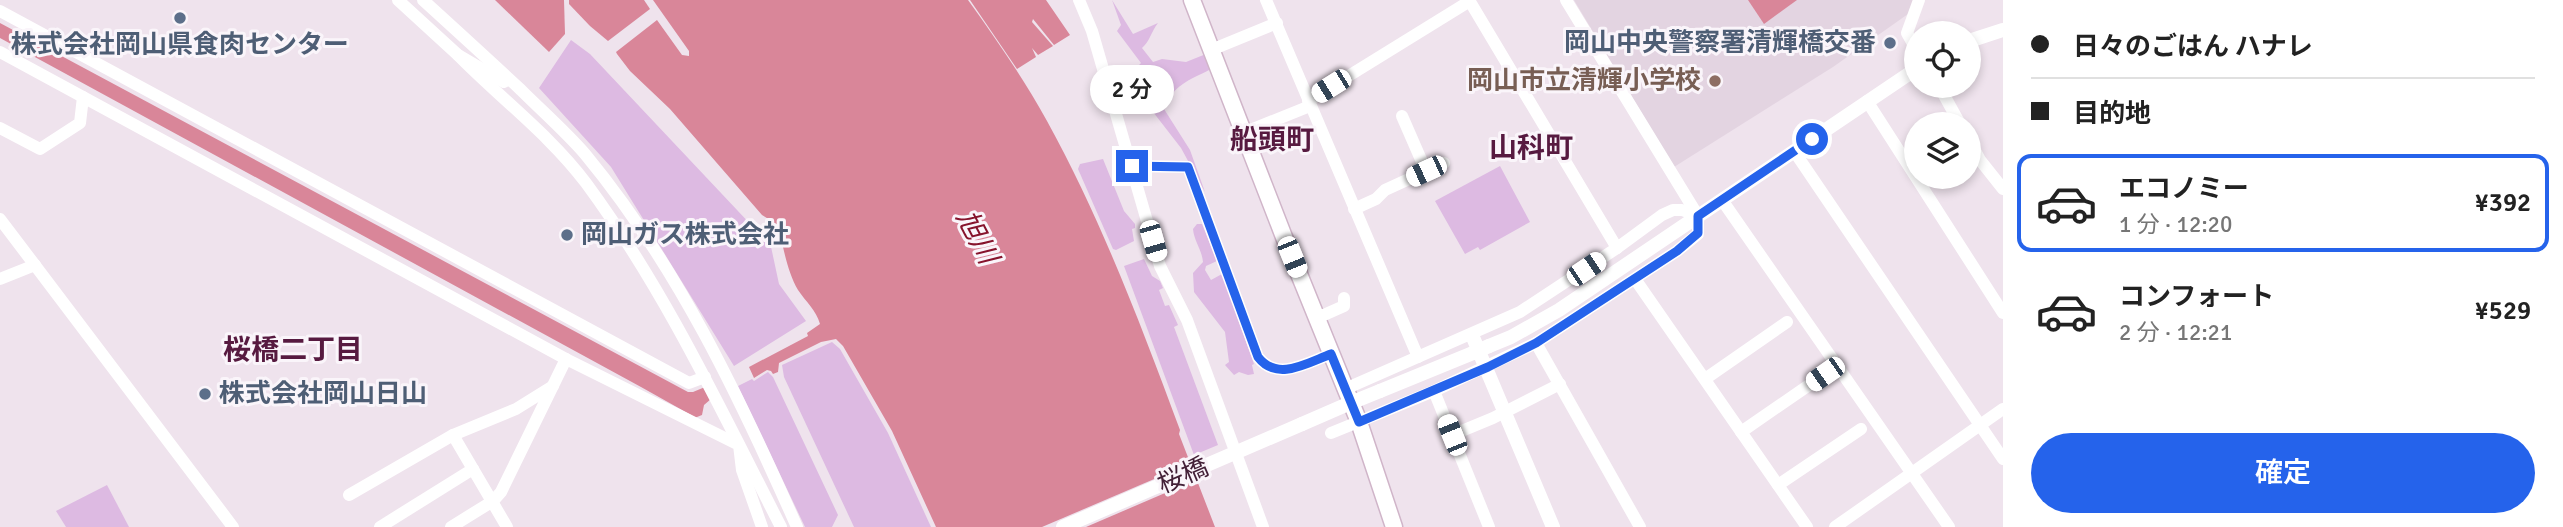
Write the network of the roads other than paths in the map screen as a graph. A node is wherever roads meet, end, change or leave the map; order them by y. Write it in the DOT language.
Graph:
graph roads {
  1 [pos="398,0"];
  2 [pos="424,0"];
  3 [pos="1079,0"];
  4 [pos="1192,0"];
  5 [pos="1266,0"];
  6 [pos="1566,0"];
  7 [pos="1919,0"];
  8 [pos="1469,1"];
  9 [pos="0,11"];
  10 [pos="1911,21"];
  11 [pos="1277,23"];
  12 [pos="2003,30"];
  13 [pos="1981,37"];
  14 [pos="1211,50"];
  15 [pos="0,52"];
  16 [pos="458,55"];
  17 [pos="1904,77"];
  18 [pos="523,92"];
  19 [pos="83,97"];
  20 [pos="1867,102"];
  21 [pos="1309,103"];
  22 [pos="1402,116"];
  23 [pos="0,128"];
  24 [pos="1243,133"];
  25 [pos="1794,151"];
  26 [pos="1981,161"];
  27 [pos="1444,163"];
  28 [pos="1132,166"];
  29 [pos="1426,171"];
  30 [pos="2003,189"];
  31 [pos="1722,200"];
  32 [pos="1354,209"];
  33 [pos="1698,216"];
  34 [pos="0,219"];
  35 [pos="1618,248"];
  36 [pos="35,265"];
  37 [pos="0,279"];
  38 [pos="1635,279"];
  39 [pos="1344,298"];
  40 [pos="2003,313"];
  41 [pos="1317,318"];
  42 [pos="1787,322"];
  43 [pos="1472,335"];
  44 [pos="1536,343"];
  45 [pos="1331,354"];
  46 [pos="1418,357"];
  47 [pos="566,359"];
  48 [pos="1488,367"];
  49 [pos="1825,374"];
  50 [pos="705,377"];
  51 [pos="1705,379"];
  52 [pos="1560,384"];
  53 [pos="553,386"];
  54 [pos="1434,391"];
  55 [pos="1347,397"];
  56 [pos="2003,409"];
  57 [pos="1505,411"];
  58 [pos="1359,422"];
  59 [pos="1980,425"];
  60 [pos="1861,429"];
  61 [pos="1741,432"];
  62 [pos="1331,433"];
  63 [pos="453,435"];
  64 [pos="1452,435"];
  65 [pos="739,445"];
  66 [pos="2003,459"];
  67 [pos="473,469"];
  68 [pos="1912,473"];
  69 [pos="1778,485"];
  70 [pos="349,495"];
  71 [pos="493,500"];
  72 [pos="233,527"];
  73 [pos="380,527"];
  74 [pos="451,527"];
  75 [pos="508,527"];
  76 [pos="762,527"];
  77 [pos="781,527"];
  78 [pos="797,527"];
  79 [pos="1063,527"];
  80 [pos="1263,527"];
  81 [pos="1394,527"];
  82 [pos="1489,527"];
  83 [pos="1553,527"];
  84 [pos="1640,527"];
  85 [pos="1807,527"];
  86 [pos="1835,527"];
  87 [pos="1949,527"];
  1 -- 16 [label="street"];
  2 -- 18 [label="street"];
  3 -- 28 [label="street"];
  4 -- 14 [label="main road"];
  5 -- 11 [label="street"];
  6 -- 33 [label="street"];
  7 -- 10 [label="street"];
  8 -- 21 [label="street"];
  8 -- 35 [label="street"];
  9 -- 50 [label="street"];
  11 -- 14 [label="street"];
  11 -- 21 [label="street"];
  12 -- 13 [label="street"];
  14 -- 24 [label="main road"];
  15 -- 19 [label="street"];
  16 -- 18 [label="street"];
  16 -- 50 [label="street"];
  17 -- 20 [label="street, 桜橋"];
  18 -- 78 [label="street"];
  19 -- 23 [label="street"];
  19 -- 47 [label="street"];
  20 -- 25 [label="street, 桜橋"];
  20 -- 40 [label="street"];
  21 -- 24 [label="street"];
  21 -- 32 [label="street"];
  22 -- 29 [label="street"];
  24 -- 41 [label="main road"];
  25 -- 31 [label="street, 桜橋"];
  25 -- 59 [label="street"];
  26 -- 30 [label="street"];
  27 -- 29 [label="street"];
  28 -- 45 [label="street"];
  28 -- 80 [label="street"];
  29 -- 32 [label="street"];
  31 -- 33 [label="street, 桜橋"];
  31 -- 68 [label="street"];
  32 -- 46 [label="street"];
  33 -- 35 [label="street"];
  33 -- 38 [label="street"];
  33 -- 55 [label="street, 桜橋, bridge"];
  34 -- 36 [label="street"];
  35 -- 43 [label="street"];
  36 -- 37 [label="street"];
  36 -- 72 [label="street"];
  38 -- 44 [label="street"];
  38 -- 51 [label="street"];
  39 -- 41 [label="street"];
  41 -- 45 [label="main road"];
  42 -- 51 [label="street"];
  43 -- 46 [label="street"];
  43 -- 48 [label="street"];
  44 -- 48 [label="street"];
  44 -- 52 [label="street"];
  45 -- 55 [label="main road"];
  46 -- 55 [label="street"];
  47 -- 53 [label="street"];
  47 -- 65 [label="street"];
  48 -- 54 [label="street"];
  48 -- 57 [label="street"];
  49 -- 61 [label="street"];
  50 -- 65 [label="street"];
  51 -- 61 [label="street"];
  52 -- 57 [label="street"];
  52 -- 84 [label="street"];
  53 -- 63 [label="street"];
  53 -- 71 [label="street"];
  54 -- 58 [label="street"];
  54 -- 64 [label="street"];
  55 -- 58 [label="main road"];
  55 -- 79 [label="street, 桜橋, bridge"];
  56 -- 59 [label="street"];
  57 -- 64 [label="street"];
  57 -- 83 [label="street"];
  58 -- 62 [label="street"];
  58 -- 81 [label="main road"];
  59 -- 66 [label="street"];
  59 -- 68 [label="street"];
  60 -- 69 [label="street"];
  61 -- 69 [label="street"];
  63 -- 67 [label="street"];
  63 -- 70 [label="street"];
  64 -- 82 [label="street"];
  65 -- 76 [label="street"];
  65 -- 77 [label="street"];
  67 -- 71 [label="street"];
  67 -- 73 [label="street"];
  68 -- 86 [label="street"];
  68 -- 87 [label="street"];
  69 -- 85 [label="street"];
  71 -- 74 [label="street"];
  71 -- 75 [label="street"];
}
